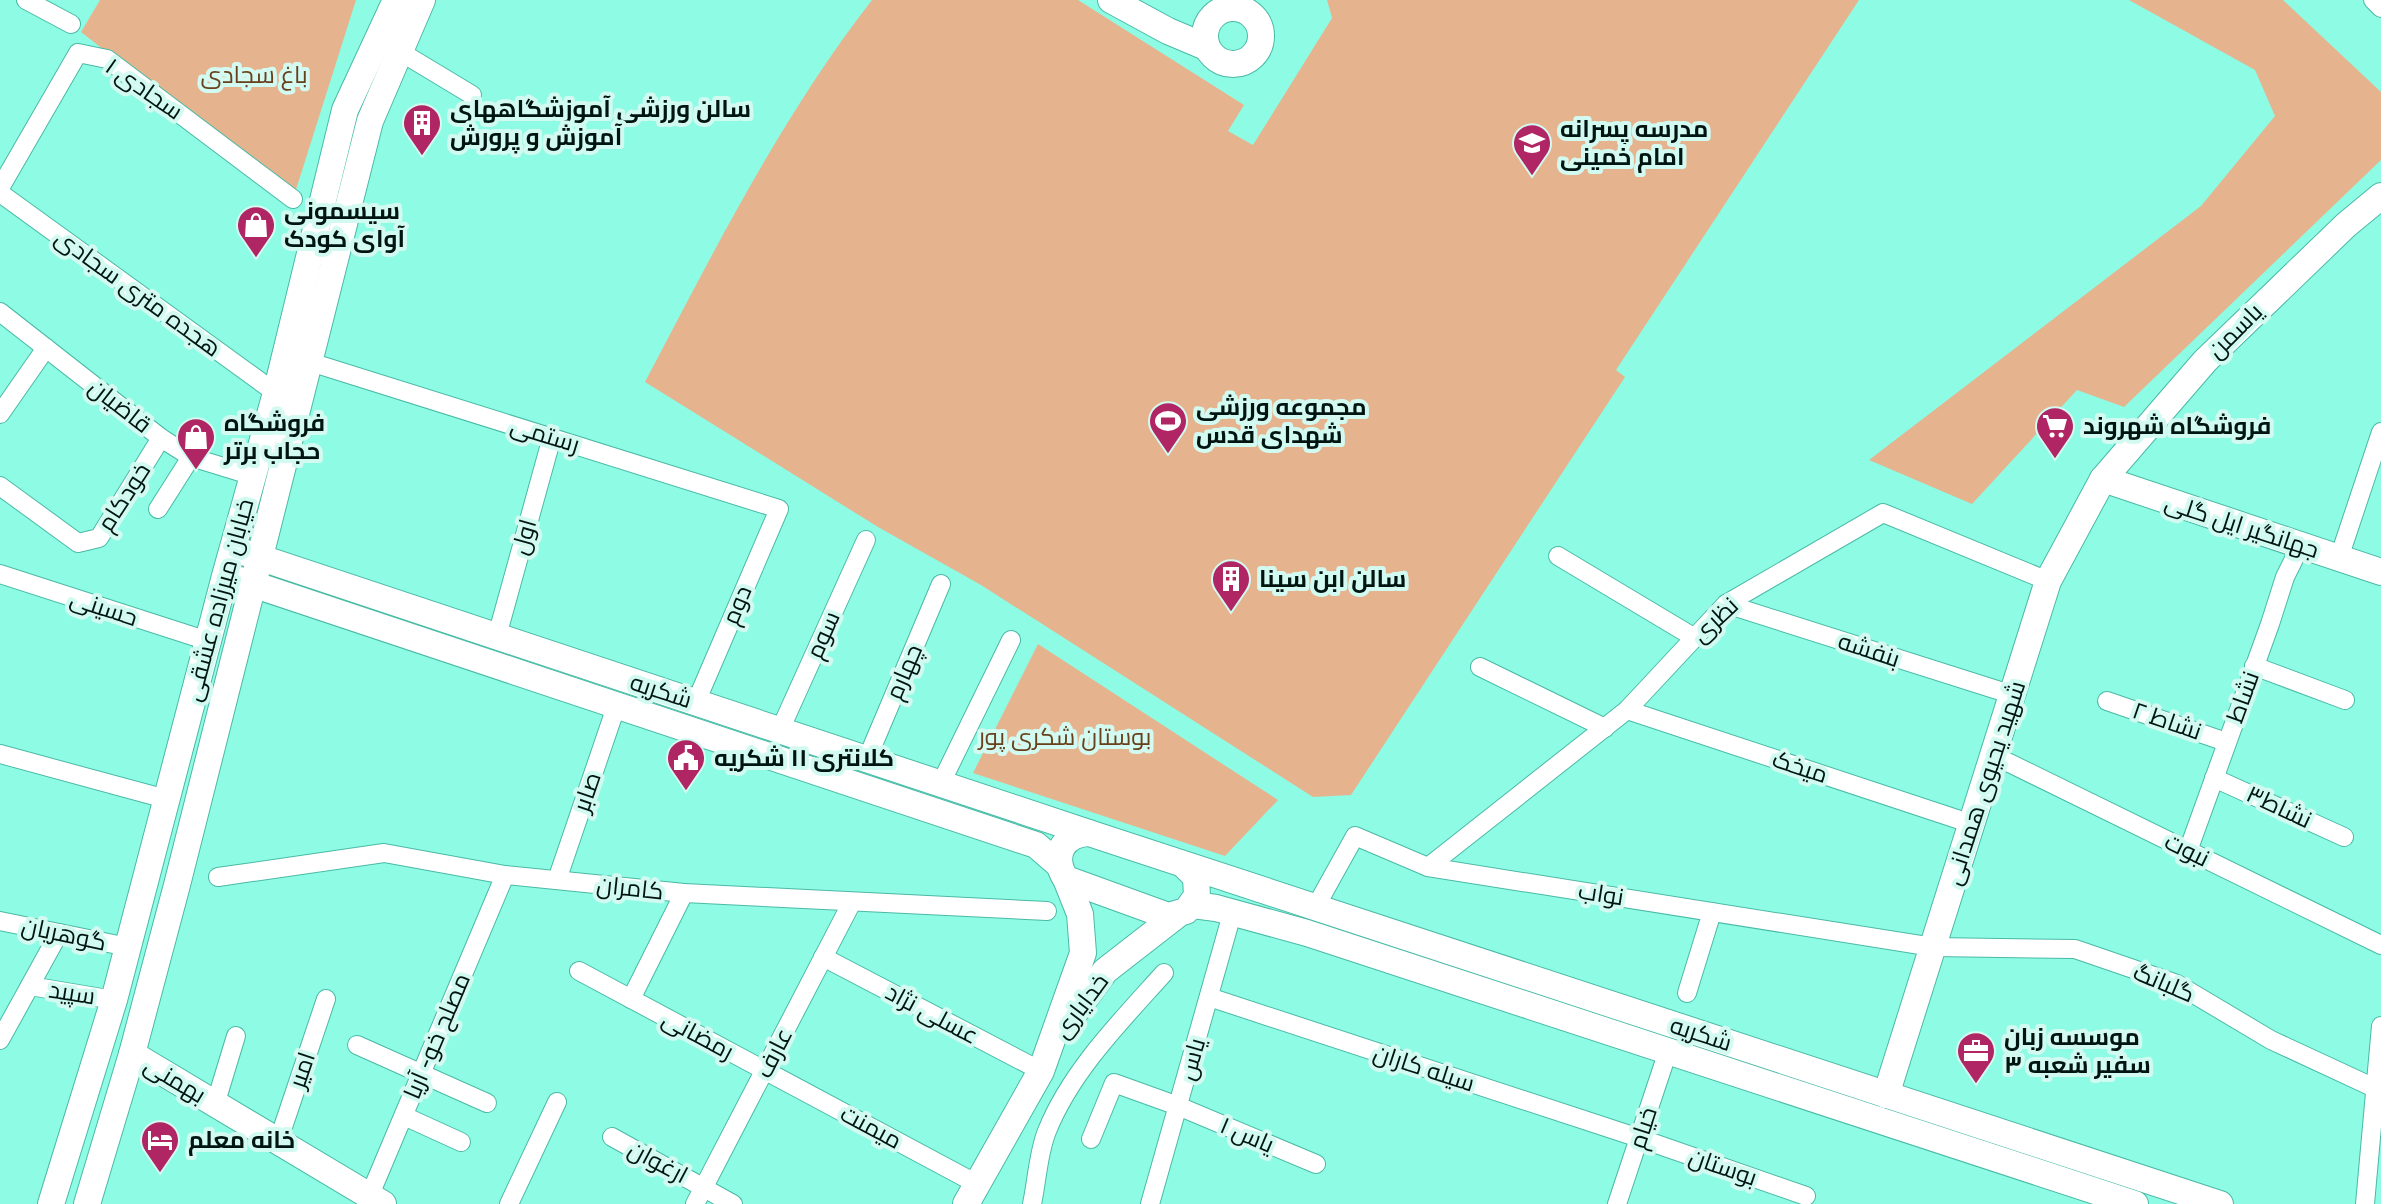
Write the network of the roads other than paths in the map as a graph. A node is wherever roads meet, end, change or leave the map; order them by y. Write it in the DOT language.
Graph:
graph roads {
  1 [pos="26,0"];
  2 [pos="396,0"];
  3 [pos="422,0"];
  4 [pos="1111,0"];
  5 [pos="2373,0"];
  6 [pos="1261,8"];
  7 [pos="2381,8"];
  8 [pos="71,24"];
  9 [pos="1206,47"];
  10 [pos="399,51"];
  11 [pos="472,95"];
  12 [pos="0,191"];
  13 [pos="2381,196"];
  14 [pos="293,199"];
  15 [pos="0,312"];
  16 [pos="46,348"];
  17 [pos="310,362"];
  18 [pos="276,393"];
  19 [pos="0,414"];
  20 [pos="2381,432"];
  21 [pos="552,437"];
  22 [pos="161,438"];
  23 [pos="191,457"];
  24 [pos="253,476"];
  25 [pos="2103,479"];
  26 [pos="0,486"];
  27 [pos="158,509"];
  28 [pos="779,509"];
  29 [pos="866,540"];
  30 [pos="2301,545"];
  31 [pos="232,550"];
  32 [pos="1558,556"];
  33 [pos="262,558"];
  34 [pos="2339,558"];
  35 [pos="2381,572"];
  36 [pos="0,574"];
  37 [pos="225,576"];
  38 [pos="2048,581"];
  39 [pos="255,584"];
  40 [pos="941,584"];
  41 [pos="1726,604"];
  42 [pos="497,636"];
  43 [pos="1695,638"];
  44 [pos="1011,640"];
  45 [pos="208,641"];
  46 [pos="2254,666"];
  47 [pos="1480,667"];
  48 [pos="2013,695"];
  49 [pos="2345,700"];
  50 [pos="2107,701"];
  51 [pos="696,702"];
  52 [pos="617,704"];
  53 [pos="1627,710"];
  54 [pos="1605,728"];
  55 [pos="780,730"];
  56 [pos="2226,742"];
  57 [pos="0,754"];
  58 [pos="1993,755"];
  59 [pos="867,759"];
  60 [pos="2214,778"];
  61 [pos="941,783"];
  62 [pos="166,799"];
  63 [pos="1972,824"];
  64 [pos="1089,833"];
  65 [pos="2344,837"];
  66 [pos="2188,851"];
  67 [pos="1183,864"];
  68 [pos="1428,867"];
  69 [pos="1062,872"];
  70 [pos="505,875"];
  71 [pos="218,877"];
  72 [pos="557,880"];
  73 [pos="684,893"];
  74 [pos="852,902"];
  75 [pos="1315,908"];
  76 [pos="1185,910"];
  77 [pos="1047,911"];
  78 [pos="1712,912"];
  79 [pos="1232,914"];
  80 [pos="0,921"];
  81 [pos="59,933"];
  82 [pos="2381,945"];
  83 [pos="128,947"];
  84 [pos="1933,947"];
  85 [pos="823,957"];
  86 [pos="579,971"];
  87 [pos="1164,973"];
  88 [pos="30,986"];
  89 [pos="1687,993"];
  90 [pos="1209,997"];
  91 [pos="326,999"];
  92 [pos="631,999"];
  93 [pos="114,1000"];
  94 [pos="2381,1026"];
  95 [pos="236,1036"];
  96 [pos="0,1040"];
  97 [pos="357,1045"];
  98 [pos="1668,1051"];
  99 [pos="132,1054"];
  100 [pos="1045,1059"];
  101 [pos="764,1071"];
  102 [pos="421,1074"];
  103 [pos="2378,1090"];
  104 [pos="1886,1095"];
  105 [pos="557,1102"];
  106 [pos="487,1103"];
  107 [pos="215,1105"];
  108 [pos="1178,1106"];
  109 [pos="404,1116"];
  110 [pos="612,1137"];
  111 [pos="1639,1138"];
  112 [pos="1091,1139"];
  113 [pos="278,1142"];
  114 [pos="461,1142"];
  115 [pos="1316,1164"];
  116 [pos="704,1186"];
  117 [pos="972,1194"];
  118 [pos="1806,1196"];
  119 [pos="376,1201"];
  120 [pos="51,1204"];
  121 [pos="87,1204"];
  122 [pos="509,1204"];
  123 [pos="695,1204"];
  124 [pos="733,1204"];
  125 [pos="1032,1204"];
  126 [pos="1150,1204"];
  127 [pos="1617,1204"];
  128 [pos="2135,1204"];
  129 [pos="2220,1204"];
  130 [pos="2365,1204"];
  1 -- 8 [label="street"];
  2 -- 18 [label="main road, خیابان میرزاده عشقی"];
  3 -- 10 [label="main road, خیابان میرزاده عشقی"];
  4 -- 9 [label="main road"];
  5 -- 7 [label="street"];
  6 -- 9 [label="main road"];
  6 -- 9 [label="main road"];
  10 -- 11 [label="street"];
  10 -- 17 [label="main road, خیابان میرزاده عشقی"];
  12 -- 14 [label="street, سجادی ۱"];
  12 -- 18 [label="street, هجده متری سجادی"];
  13 -- 25 [label="main road, یاسمن"];
  15 -- 16 [label="street, قاضیان"];
  16 -- 19 [label="street"];
  16 -- 22 [label="street, قاضیان"];
  17 -- 21 [label="street, رستمی"];
  17 -- 33 [label="main road, خیابان میرزاده عشقی"];
  18 -- 24 [label="main road, خیابان میرزاده عشقی"];
  20 -- 34 [label="street"];
  21 -- 28 [label="street, رستمی"];
  21 -- 42 [label="street, اول"];
  22 -- 23 [label="street, قاضیان"];
  22 -- 26 [label="street, خودکام"];
  23 -- 24 [label="street, قاضیان"];
  23 -- 27 [label="street"];
  24 -- 31 [label="main road, خیابان میرزاده عشقی"];
  25 -- 30 [label="main road, جهانگیر ایل گلی"];
  25 -- 38 [label="main road, شهید یحیوی همدانی"];
  28 -- 51 [label="street, دوم"];
  29 -- 55 [label="street, سوم"];
  30 -- 34 [label="main road, جهانگیر ایل گلی"];
  30 -- 46 [label="street, نشاط"];
  31 -- 33 [label="main road, شکریه"];
  31 -- 37 [label="main road, خیابان میرزاده عشقی"];
  32 -- 43 [label="street"];
  33 -- 39 [label="main road, خیابان میرزاده عشقی"];
  33 -- 42 [label="main road, شکریه"];
  34 -- 35 [label="main road, جهانگیر ایل گلی"];
  36 -- 45 [label="street, حسینی"];
  37 -- 39 [label="main road, شکریه"];
  37 -- 45 [label="main road, خیابان میرزاده عشقی"];
  38 -- 41 [label="street, نظری"];
  38 -- 48 [label="main road, شهید یحیوی همدانی"];
  39 -- 52 [label="main road, شکریه"];
  39 -- 99 [label="main road, خیابان میرزاده عشقی"];
  40 -- 59 [label="street, چهارم"];
  41 -- 43 [label="street, نظری"];
  41 -- 48 [label="street, بنفشه"];
  42 -- 51 [label="main road, شکریه"];
  43 -- 53 [label="street, نظری"];
  44 -- 61 [label="street"];
  45 -- 62 [label="main road, خیابان میرزاده عشقی"];
  46 -- 49 [label="street"];
  46 -- 56 [label="street, نشاط"];
  47 -- 54 [label="street"];
  48 -- 58 [label="main road, شهید یحیوی همدانی"];
  50 -- 56 [label="street, نشاط ۲"];
  51 -- 55 [label="main road, شکریه"];
  52 -- 69 [label="main road, شکریه"];
  52 -- 72 [label="street, صابر"];
  53 -- 54 [label="street, نظری"];
  53 -- 63 [label="street, میخک"];
  54 -- 68 [label="street, نظری"];
  55 -- 59 [label="main road, شکریه"];
  56 -- 60 [label="street, نشاط"];
  57 -- 62 [label="street"];
  58 -- 63 [label="main road, شهید یحیوی همدانی"];
  58 -- 66 [label="street, نبوت"];
  59 -- 61 [label="main road, شکریه"];
  60 -- 65 [label="street, نشاط۳"];
  60 -- 66 [label="street, نشاط"];
  61 -- 64 [label="main road, شکریه"];
  62 -- 83 [label="main road, خیابان میرزاده عشقی"];
  63 -- 84 [label="main road, شهید یحیوی همدانی"];
  64 -- 67 [label="main road, شکریه"];
  64 -- 69 [label="main road"];
  66 -- 82 [label="street, نبوت"];
  67 -- 75 [label="main road, شکریه"];
  67 -- 76 [label="main road"];
  68 -- 75 [label="street, نواب"];
  68 -- 78 [label="street, نواب"];
  69 -- 76 [label="main road, شکریه"];
  69 -- 100 [label="main road, خدایاری"];
  70 -- 71 [label="street, کامران"];
  70 -- 72 [label="street, کامران"];
  70 -- 102 [label="street, مصلح خو- آریا"];
  72 -- 73 [label="street, کامران"];
  73 -- 74 [label="street, کامران"];
  73 -- 92 [label="street"];
  74 -- 77 [label="street, کامران"];
  74 -- 85 [label="street, عارف"];
  75 -- 104 [label="main road, شکریه"];
  76 -- 79 [label="main road, شکریه"];
  76 -- 100 [label="main road, خدایاری"];
  78 -- 84 [label="street, نواب"];
  78 -- 89 [label="street"];
  79 -- 90 [label="street, یاس"];
  79 -- 98 [label="main road, شکریه"];
  80 -- 81 [label="street, گوهریان"];
  81 -- 83 [label="street, گوهریان"];
  81 -- 88 [label="street"];
  83 -- 93 [label="main road, خیابان میرزاده عشقی"];
  84 -- 103 [label="street, گلبانگ"];
  84 -- 104 [label="main road, شهید یحیوی همدانی"];
  85 -- 100 [label="street, عسلی نژاد"];
  85 -- 101 [label="street, عارف"];
  86 -- 92 [label="street, رمضانی"];
  87 -- 125 [label="street, خدایاری"];
  88 -- 93 [label="street, سپید"];
  88 -- 96 [label="street"];
  90 -- 108 [label="street, یاس"];
  90 -- 111 [label="street, سیله کاران"];
  91 -- 113 [label="street, امیر"];
  92 -- 101 [label="street, رمضانی"];
  93 -- 120 [label="main road, خیابان میرزاده عشقی"];
  94 -- 103 [label="street"];
  95 -- 107 [label="street"];
  97 -- 102 [label="street"];
  98 -- 111 [label="street, خیام"];
  98 -- 128 [label="main road, شکریه"];
  99 -- 107 [label="main road, بهمنی"];
  99 -- 121 [label="main road, خیابان میرزاده عشقی"];
  100 -- 117 [label="main road"];
  101 -- 116 [label="street, عارف"];
  101 -- 117 [label="street, میمنت"];
  102 -- 106 [label="street"];
  102 -- 109 [label="street, مصلح خو- آریا"];
  103 -- 130 [label="street"];
  104 -- 129 [label="main road, شکریه"];
  105 -- 122 [label="street"];
  107 -- 113 [label="main road, بهمنی"];
  108 -- 112 [label="street, یاس ۱"];
  108 -- 115 [label="street, یاس ۱"];
  108 -- 126 [label="street, یاس"];
  109 -- 114 [label="street"];
  109 -- 119 [label="street, مصلح خو- آریا"];
  110 -- 116 [label="street, ارغوان"];
  111 -- 118 [label="street, بوستان"];
  111 -- 127 [label="street, خیام"];
  113 -- 119 [label="main road, بهمنی"];
  116 -- 123 [label="street, عارف"];
  116 -- 124 [label="street, ارغوان"];
}
